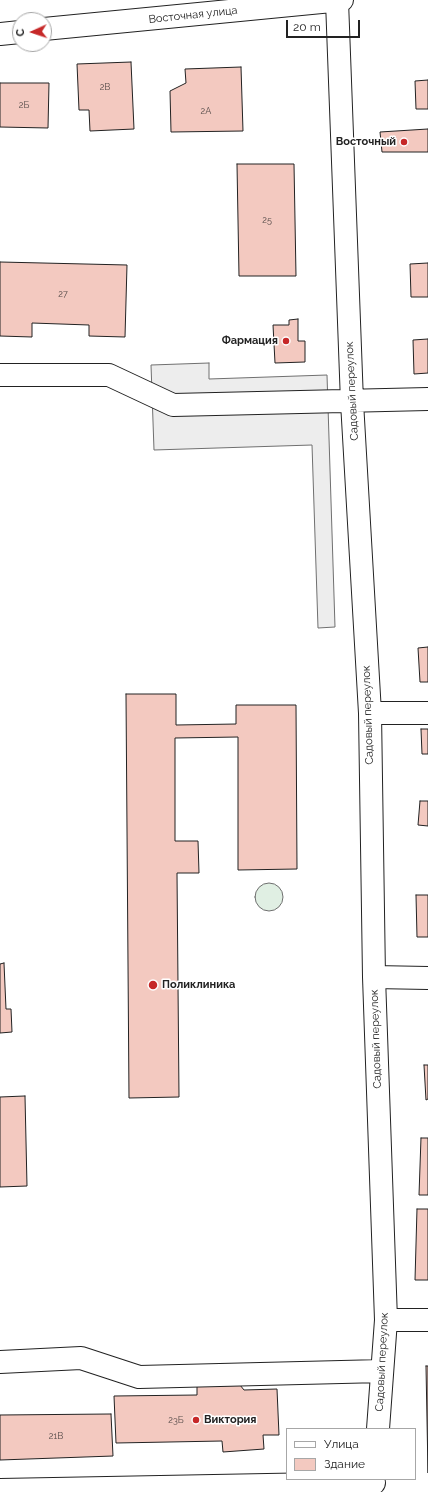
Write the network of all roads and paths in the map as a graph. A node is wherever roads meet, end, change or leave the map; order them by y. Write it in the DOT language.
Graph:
graph roads {
  1 [pos="337,0"];
  2 [pos="342,0"];
  3 [pos="52,29"];
  4 [pos="12,33"];
  5 [pos="0,34"];
  6 [pos="0,375"];
  7 [pos="428,400"];
  8 [pos="352,402"];
  9 [pos="370,713"];
  10 [pos="428,714"];
  11 [pos="374,977"];
  12 [pos="428,978"];
  13 [pos="386,1320"];
  14 [pos="428,1320"];
  15 [pos="0,1362"];
  16 [pos="382,1371"];
  17 [pos="378,1428"];
  18 [pos="374,1485"];
  19 [pos="294,1488"];
  20 [pos="0,1490"];
  1 -- 2 [label="street, Восточная улица"];
  1 -- 3 [label="street, Восточная улица"];
  1 -- 8 [label="street, Садовый переулок"];
  4 -- 5 [label="street"];
  6 -- 8 [label="street"];
  7 -- 8 [label="street"];
  8 -- 9 [label="street, Садовый переулок"];
  9 -- 10 [label="street"];
  9 -- 11 [label="street, Садовый переулок"];
  11 -- 12 [label="street"];
  11 -- 13 [label="street, Садовый переулок"];
  13 -- 14 [label="street"];
  13 -- 16 [label="street, Садовый переулок"];
  15 -- 16 [label="street"];
  16 -- 17 [label="street, Садовый переулок"];
  18 -- 19 [label="street"];
  19 -- 20 [label="street"];
}
